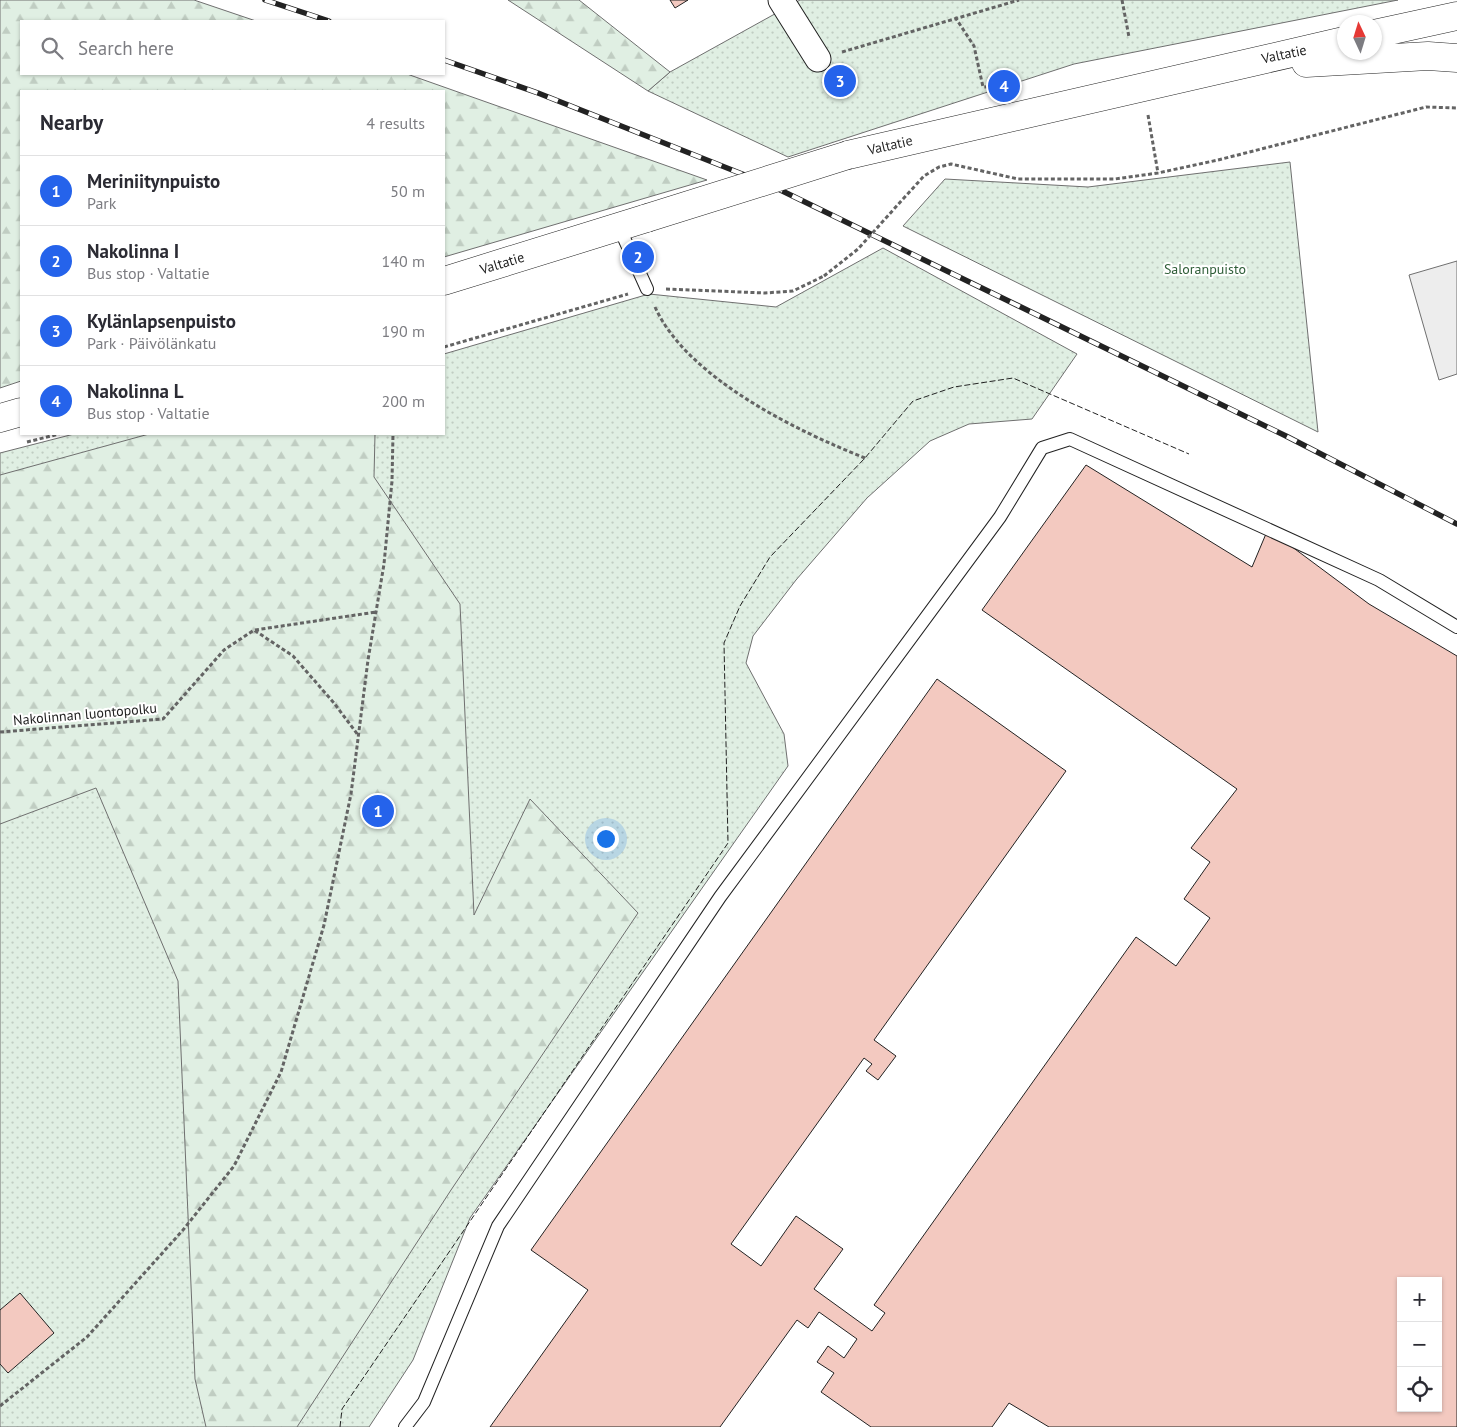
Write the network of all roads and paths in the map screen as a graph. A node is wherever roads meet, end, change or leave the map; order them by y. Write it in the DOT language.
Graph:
graph roads {
  1 [pos="781,0"];
  2 [pos="1018,0"];
  3 [pos="1122,0"];
  4 [pos="1457,16"];
  5 [pos="955,17"];
  6 [pos="1382,32"];
  7 [pos="1129,37"];
  8 [pos="1337,43"];
  9 [pos="1457,58"];
  10 [pos="818,59"];
  11 [pos="1224,67"];
  12 [pos="1004,86"];
  13 [pos="1457,108"];
  14 [pos="1147,110"];
  15 [pos="1158,173"];
  16 [pos="619,227"];
  17 [pos="824,276"];
  18 [pos="445,281"];
  19 [pos="647,288"];
  20 [pos="20,412"];
  21 [pos="0,418"];
  22 [pos="55,435"];
  23 [pos="393,435"];
  24 [pos="25,442"];
  25 [pos="865,458"];
  26 [pos="376,612"];
  27 [pos="1457,627"];
  28 [pos="254,630"];
  29 [pos="0,732"];
  30 [pos="359,736"];
  31 [pos="0,1406"];
  32 [pos="405,1427"];
  1 -- 10 [label="street"];
  2 -- 5 [label="path"];
  3 -- 7 [label="path"];
  4 -- 6 [label="main road"];
  5 -- 10 [label="path"];
  5 -- 12 [label="path"];
  8 -- 11 [label="main road, Valtatie"];
  9 -- 11 [label="main road"];
  11 -- 16 [label="main road, Valtatie, bridge"];
  13 -- 15 [label="path"];
  14 -- 15 [label="path"];
  15 -- 17 [label="path, bridge"];
  16 -- 18 [label="main road, Valtatie"];
  16 -- 19 [label="lane"];
  19 -- 25 [label="path"];
  20 -- 21 [label="main road"];
  22 -- 24 [label="path"];
  23 -- 26 [label="path"];
  26 -- 28 [label="path"];
  26 -- 30 [label="path"];
  27 -- 32 [label="lane"];
  28 -- 29 [label="path, Nakolinnan luontopolku"];
  28 -- 30 [label="path"];
  30 -- 31 [label="path"];
}
